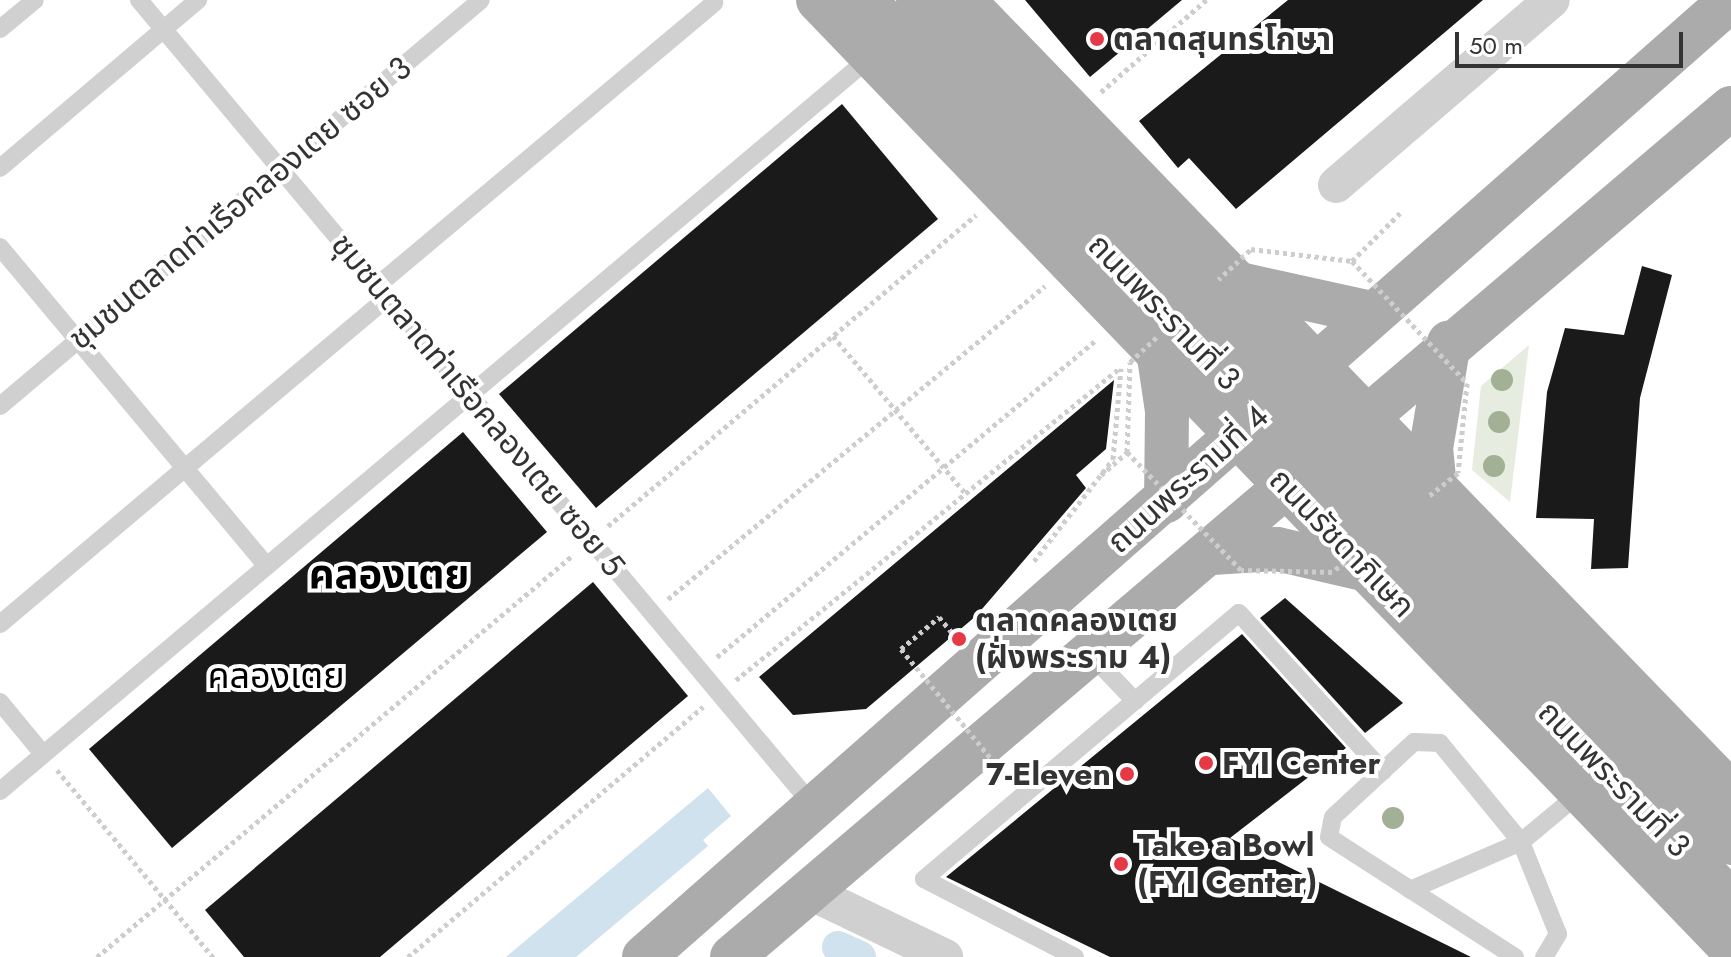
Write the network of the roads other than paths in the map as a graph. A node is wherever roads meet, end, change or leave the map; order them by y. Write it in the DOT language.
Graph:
graph roads {
  1 [pos="35,0"];
  2 [pos="139,0"];
  3 [pos="198,0"];
  4 [pos="481,0"];
  5 [pos="818,0"];
  6 [pos="864,0"];
  7 [pos="918,0"];
  8 [pos="963,0"];
  9 [pos="1552,0"];
  10 [pos="1731,0"];
  11 [pos="714,3"];
  12 [pos="0,29"];
  13 [pos="164,29"];
  14 [pos="872,56"];
  15 [pos="1731,108"];
  16 [pos="0,168"];
  17 [pos="281,169"];
  18 [pos="1336,185"];
  19 [pos="0,247"];
  20 [pos="1238,283"];
  21 [pos="383,291"];
  22 [pos="1371,313"];
  23 [pos="78,340"];
  24 [pos="1449,343"];
  25 [pos="1139,358"];
  26 [pos="1317,364"];
  27 [pos="469,395"];
  28 [pos="0,406"];
  29 [pos="1369,419"];
  30 [pos="1236,435"];
  31 [pos="185,468"];
  32 [pos="1288,487"];
  33 [pos="1435,488"];
  34 [pos="1166,501"];
  35 [pos="1212,553"];
  36 [pos="267,566"];
  37 [pos="1368,570"];
  38 [pos="0,624"];
  39 [pos="1091,655"];
  40 [pos="1135,701"];
  41 [pos="0,702"];
  42 [pos="43,754"];
  43 [pos="1383,771"];
  44 [pos="0,791"];
  45 [pos="1581,792"];
  46 [pos="1731,793"];
  47 [pos="816,810"];
  48 [pos="1521,842"];
  49 [pos="1731,843"];
  50 [pos="1410,890"];
  51 [pos="810,892"];
  52 [pos="1731,901"];
  53 [pos="1731,948"];
  54 [pos="1548,956"];
  55 [pos="644,957"];
  56 [pos="732,957"];
  57 [pos="945,957"];
  58 [pos="1075,957"];
  59 [pos="1515,957"];
  1 -- 12 [label="lane"];
  2 -- 13 [label="lane, ชุมชนตลาดท่าเรือคลองเตย ซอย 5"];
  3 -- 13 [label="lane"];
  4 -- 17 [label="lane, ชุมชนตลาดท่าเรือคลองเตย ซอย 3"];
  5 -- 14 [label="main road, ถนนรัชดาภิเษก"];
  6 -- 52 [label="main road, ถนนพระรามที่ 3, bridge"];
  7 -- 49 [label="main road, ถนนพระรามที่ 3, bridge"];
  8 -- 20 [label="main road"];
  9 -- 18 [label="street"];
  10 -- 22 [label="main road, ถนนพระรามที่ 4"];
  11 -- 21 [label="lane"];
  13 -- 16 [label="lane"];
  13 -- 17 [label="lane, ชุมชนตลาดท่าเรือคลองเตย ซอย 5"];
  14 -- 25 [label="main road, ถนนรัชดาภิเษก"];
  14 -- 27 [label="lane"];
  15 -- 24 [label="main road"];
  17 -- 21 [label="lane, ชุมชนตลาดท่าเรือคลองเตย ซอย 5"];
  17 -- 23 [label="lane, ชุมชนตลาดท่าเรือคลองเตย ซอย 3"];
  19 -- 23 [label="lane"];
  20 -- 22 [label="main road"];
  20 -- 26 [label="main road"];
  21 -- 27 [label="lane, ชุมชนตลาดท่าเรือคลองเตย ซอย 5"];
  21 -- 31 [label="lane"];
  22 -- 26 [label="main road, ถนนพระรามที่ 4"];
  23 -- 28 [label="lane, ชุมชนตลาดท่าเรือคลองเตย ซอย 3"];
  23 -- 31 [label="lane"];
  24 -- 29 [label="main road"];
  24 -- 33 [label="main road"];
  25 -- 30 [label="main road, ถนนรัชดาภิเษก"];
  25 -- 34 [label="main road"];
  26 -- 29 [label="main road"];
  26 -- 30 [label="main road, ถนนพระรามที่ 4"];
  27 -- 36 [label="lane"];
  27 -- 47 [label="lane, ชุมชนตลาดท่าเรือคลองเตย ซอย 5"];
  29 -- 32 [label="main road"];
  29 -- 33 [label="main road"];
  30 -- 32 [label="main road, ถนนรัชดาภิเษก"];
  30 -- 34 [label="main road, ถนนพระรามที่ 4"];
  31 -- 36 [label="lane"];
  31 -- 38 [label="lane"];
  32 -- 35 [label="main road"];
  32 -- 37 [label="main road, ถนนรัชดาภิเษก"];
  33 -- 46 [label="main road"];
  34 -- 47 [label="main road, ถนนพระรามที่ 4"];
  35 -- 37 [label="main road"];
  35 -- 39 [label="main road"];
  36 -- 42 [label="lane"];
  37 -- 45 [label="main road, ถนนรัชดาภิเษก"];
  39 -- 40 [label="lane"];
  39 -- 51 [label="main road"];
  40 -- 43 [label="lane"];
  40 -- 58 [label="lane"];
  41 -- 42 [label="lane"];
  42 -- 44 [label="lane"];
  43 -- 48 [label="lane"];
  43 -- 50 [label="lane"];
  45 -- 48 [label="lane"];
  45 -- 53 [label="main road, ถนนรัชดาภิเษก"];
  47 -- 55 [label="main road, ถนนพระรามที่ 4"];
  48 -- 50 [label="lane"];
  48 -- 54 [label="lane"];
  50 -- 59 [label="lane"];
  51 -- 56 [label="main road"];
  51 -- 57 [label="street"];
}
